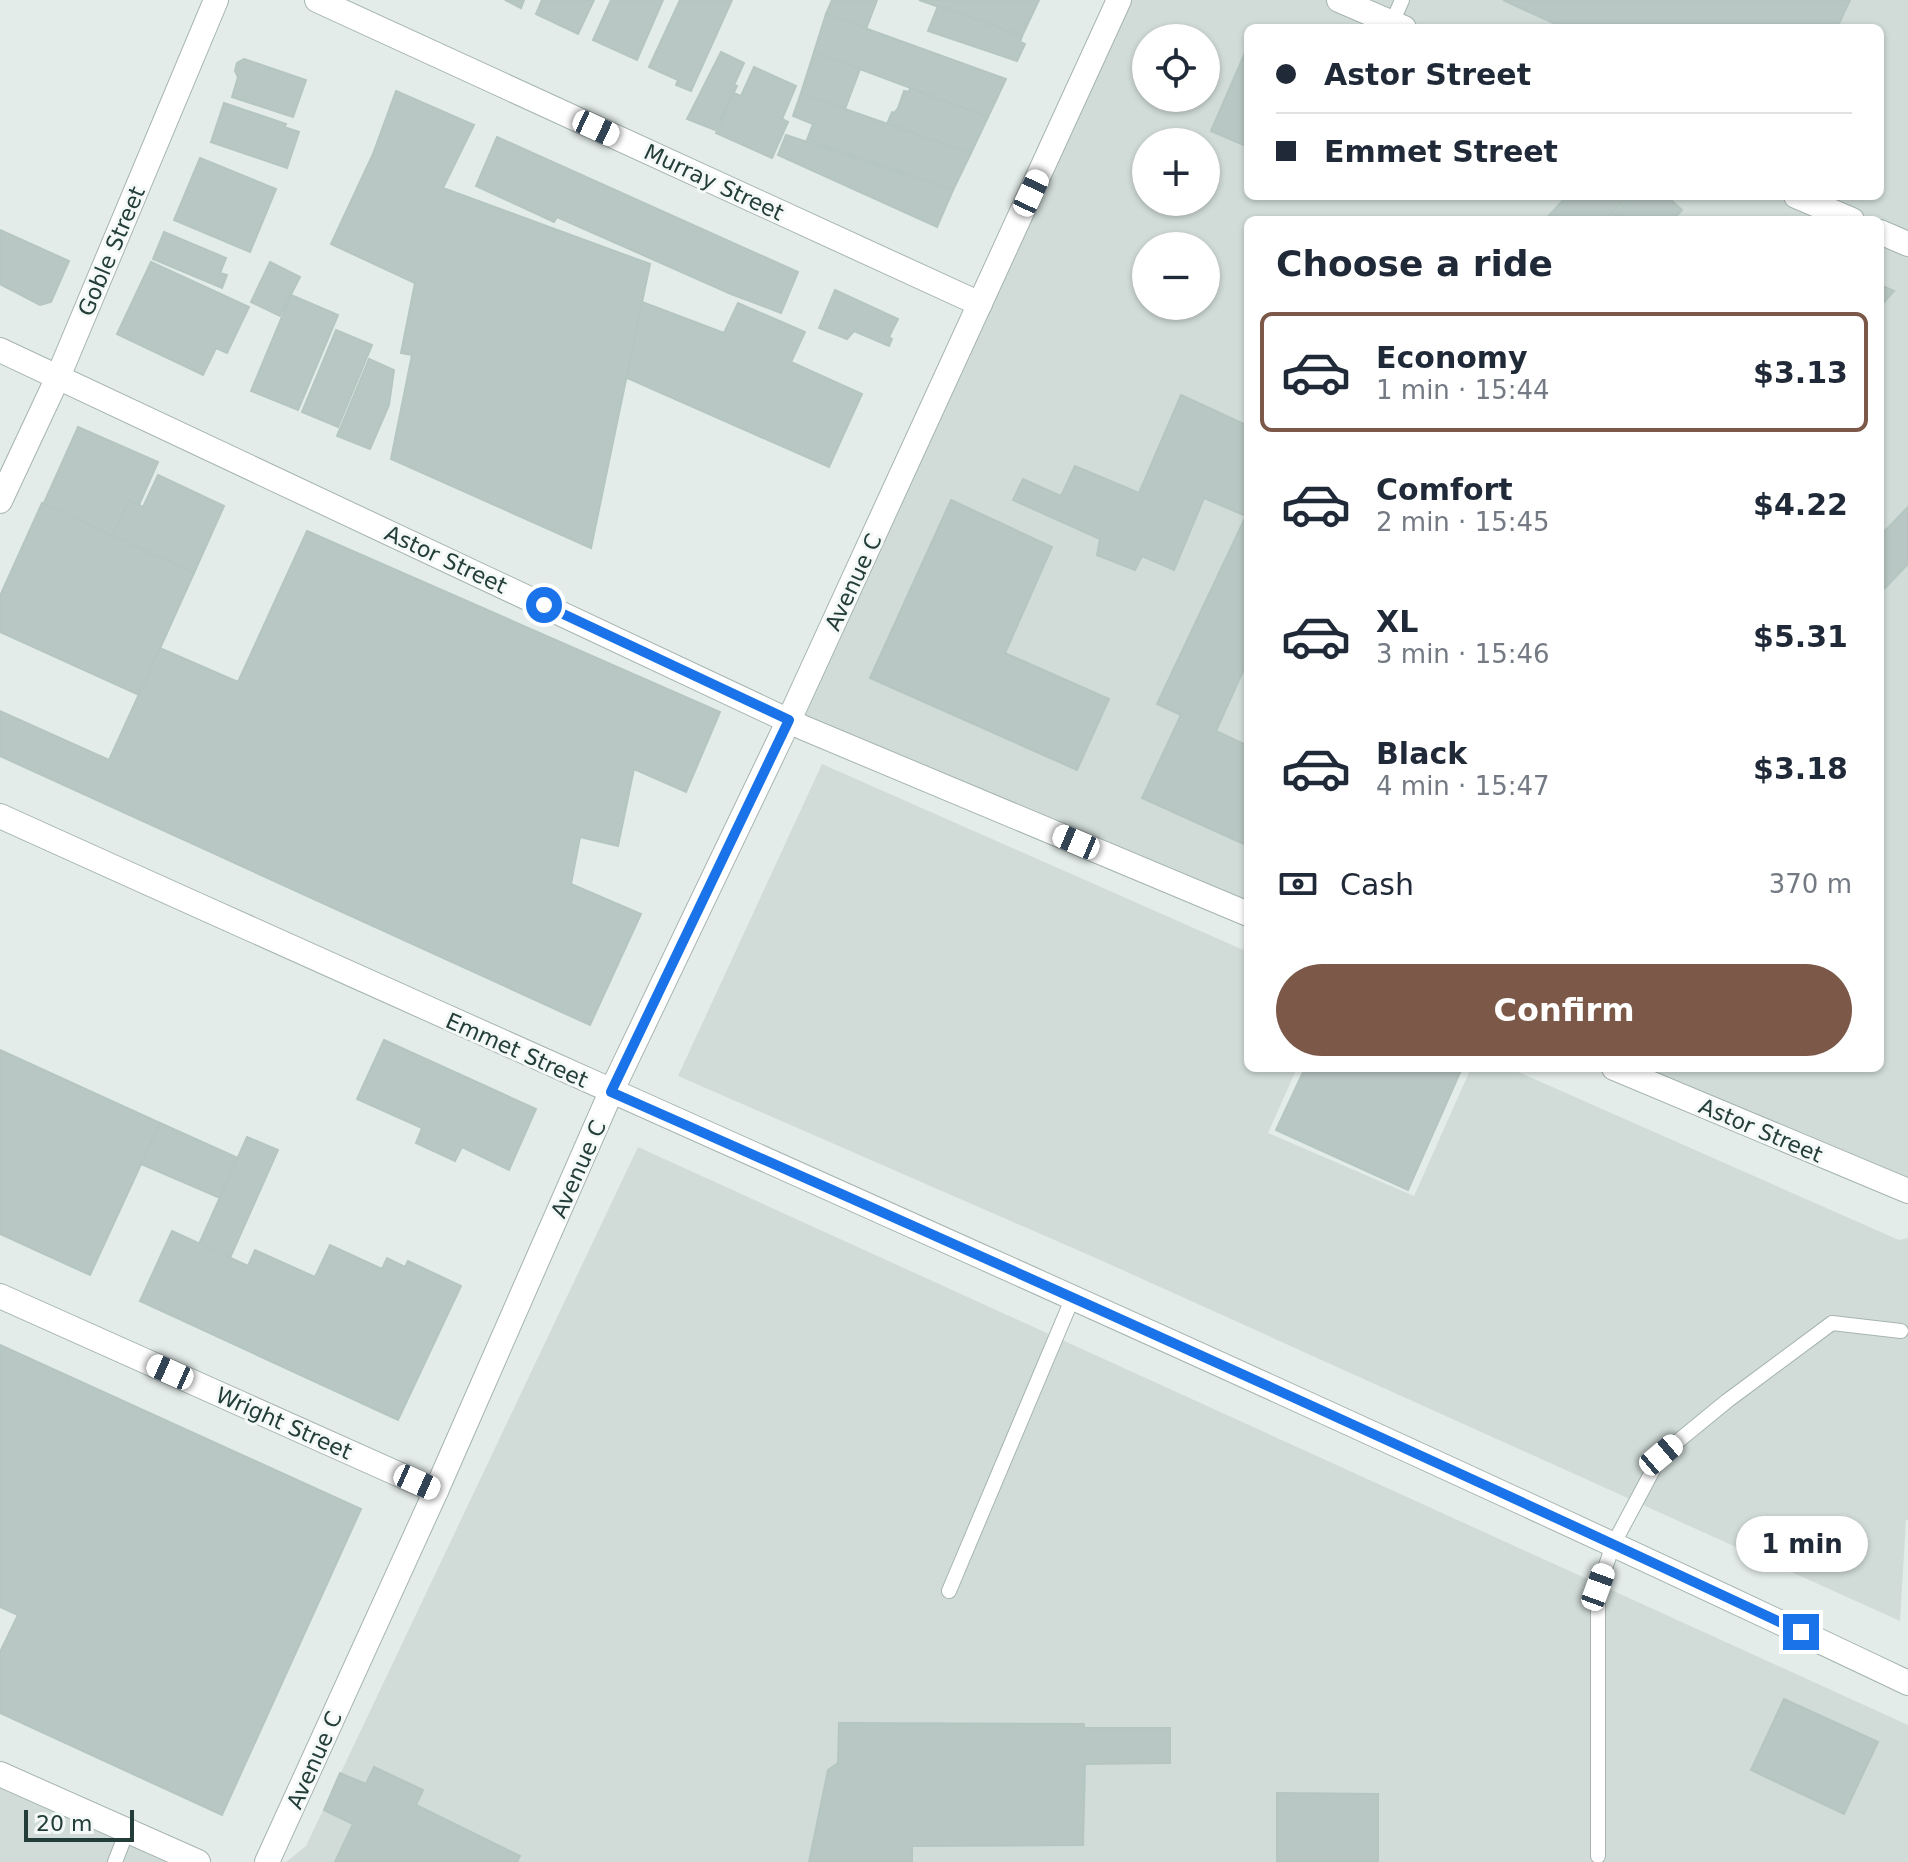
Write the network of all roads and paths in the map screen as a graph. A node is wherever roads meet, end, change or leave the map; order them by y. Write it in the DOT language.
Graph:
graph roads {
  1 [pos="216,0"];
  2 [pos="317,0"];
  3 [pos="1119,0"];
  4 [pos="1339,0"];
  5 [pos="1402,0"];
  6 [pos="1393,24"];
  7 [pos="1398,24"];
  8 [pos="1805,200"];
  9 [pos="1843,216"];
  10 [pos="1884,234"];
  11 [pos="1908,244"];
  12 [pos="980,304"];
  13 [pos="0,350"];
  14 [pos="58,377"];
  15 [pos="0,501"];
  16 [pos="789,720"];
  17 [pos="0,816"];
  18 [pos="1244,912"];
  19 [pos="1624,1072"];
  20 [pos="611,1092"];
  21 [pos="1908,1191"];
  22 [pos="0,1296"];
  23 [pos="1073,1297"];
  24 [pos="1901,1331"];
  25 [pos="436,1491"];
  26 [pos="1614,1543"];
  27 [pos="949,1591"];
  28 [pos="1908,1683"];
  29 [pos="0,1774"];
  30 [pos="127,1831"];
  31 [pos="1598,1856"];
  32 [pos="115,1862"];
  33 [pos="198,1862"];
  34 [pos="267,1862"];
  1 -- 14 [label="street, Goble Street"];
  2 -- 12 [label="street, Murray Street"];
  3 -- 12 [label="street, Avenue C"];
  4 -- 6 [label="street"];
  5 -- 7 [label="lane"];
  8 -- 9 [label="street"];
  10 -- 11 [label="street"];
  12 -- 16 [label="street, Avenue C"];
  13 -- 14 [label="street, Astor Street"];
  14 -- 15 [label="street, Goble Street"];
  14 -- 16 [label="street, Astor Street"];
  16 -- 18 [label="street, Astor Street"];
  16 -- 20 [label="street, Avenue C"];
  17 -- 20 [label="street, Emmet Street"];
  19 -- 21 [label="street, Astor Street"];
  20 -- 23 [label="street, Emmet Street"];
  20 -- 25 [label="street, Avenue C"];
  22 -- 25 [label="street, Wright Street"];
  23 -- 26 [label="street, Emmet Street"];
  23 -- 27 [label="lane"];
  24 -- 26 [label="lane"];
  25 -- 34 [label="street, Avenue C"];
  26 -- 28 [label="street, Emmet Street"];
  26 -- 31 [label="lane"];
  29 -- 30 [label="street"];
  30 -- 32 [label="lane"];
  30 -- 33 [label="street"];
}
